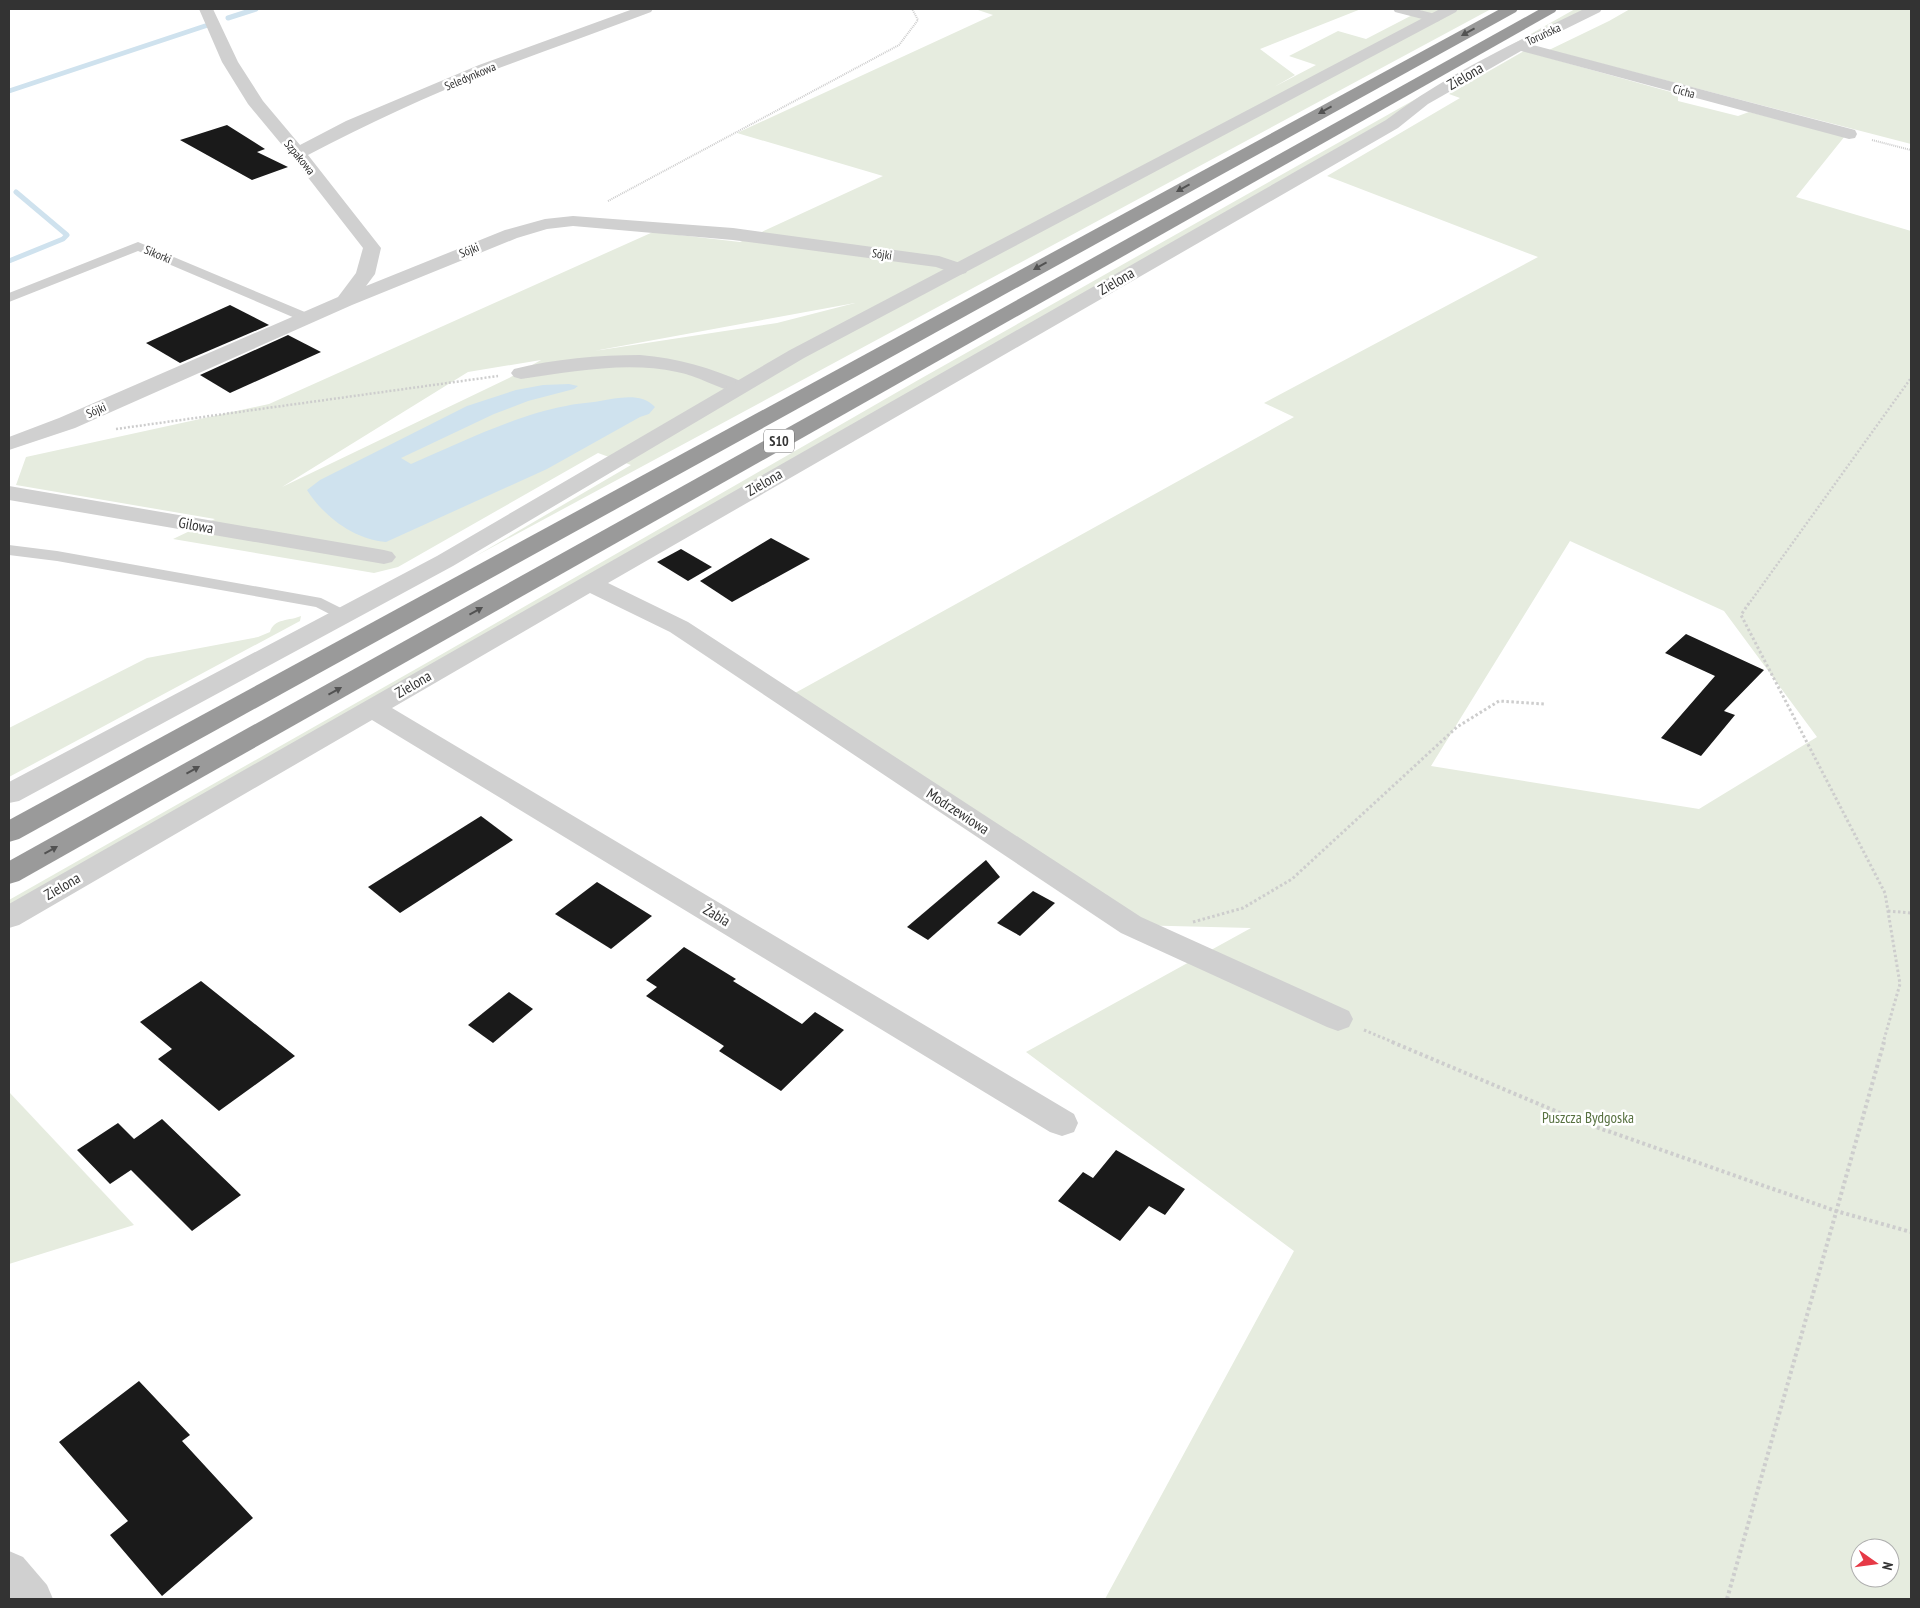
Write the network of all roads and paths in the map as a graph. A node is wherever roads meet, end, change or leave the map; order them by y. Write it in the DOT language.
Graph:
graph roads {
  1 [pos="206,9"];
  2 [pos="646,9"];
  3 [pos="912,9"];
  4 [pos="1400,9"];
  5 [pos="1510,9"];
  6 [pos="1550,9"];
  7 [pos="1595,9"];
  8 [pos="1443,13"];
  9 [pos="1519,46"];
  10 [pos="1849,134"];
  11 [pos="1911,150"];
  12 [pos="298,153"];
  13 [pos="572,221"];
  14 [pos="959,269"];
  15 [pos="9,298"];
  16 [pos="345,301"];
  17 [pos="307,318"];
  18 [pos="521,373"];
  19 [pos="1911,378"];
  20 [pos="738,387"];
  21 [pos="112,430"];
  22 [pos="9,444"];
  23 [pos="9,493"];
  24 [pos="9,550"];
  25 [pos="384,557"];
  26 [pos="589,583"];
  27 [pos="343,616"];
  28 [pos="1544,704"];
  29 [pos="372,708"];
  30 [pos="9,794"];
  31 [pos="9,832"];
  32 [pos="9,874"];
  33 [pos="1888,911"];
  34 [pos="1911,913"];
  35 [pos="9,917"];
  36 [pos="1187,924"];
  37 [pos="1338,1019"];
  38 [pos="1062,1123"];
  39 [pos="1836,1211"];
  40 [pos="1911,1232"];
  41 [pos="9,1571"];
  42 [pos="33,1599"];
  43 [pos="1727,1599"];
  1 -- 12 [label="street, Szpakowa"];
  2 -- 12 [label="street, Seledynkowa"];
  3 -- 13 [label="path"];
  4 -- 8 [label="street"];
  5 -- 31 [label="highway, S10, one-way"];
  32 -- 6 [label="highway, S10, one-way"];
  7 -- 9 [label="street, Toruńska"];
  8 -- 14 [label="street"];
  9 -- 10 [label="street, Cicha"];
  9 -- 26 [label="street, Zielona"];
  10 -- 11 [label="path"];
  12 -- 16 [label="street, Szpakowa"];
  13 -- 14 [label="street, Sójki"];
  13 -- 16 [label="street, Sójki"];
  14 -- 20 [label="street"];
  15 -- 17 [label="lane, Sikorki"];
  16 -- 17 [label="street, Sójki"];
  17 -- 22 [label="street, Sójki"];
  18 -- 20 [label="street"];
  18 -- 21 [label="path"];
  19 -- 33 [label="path"];
  20 -- 27 [label="street"];
  23 -- 25 [label="street, Gilowa"];
  24 -- 27 [label="lane"];
  26 -- 29 [label="street, Zielona"];
  26 -- 37 [label="street, Modrzewiowa"];
  27 -- 30 [label="street"];
  28 -- 36 [label="path"];
  29 -- 35 [label="street, Zielona"];
  29 -- 38 [label="street, Żabia"];
  33 -- 34 [label="path"];
  33 -- 39 [label="path"];
  37 -- 39 [label="path"];
  39 -- 40 [label="path"];
  39 -- 43 [label="path"];
  41 -- 42 [label="street"];
}
